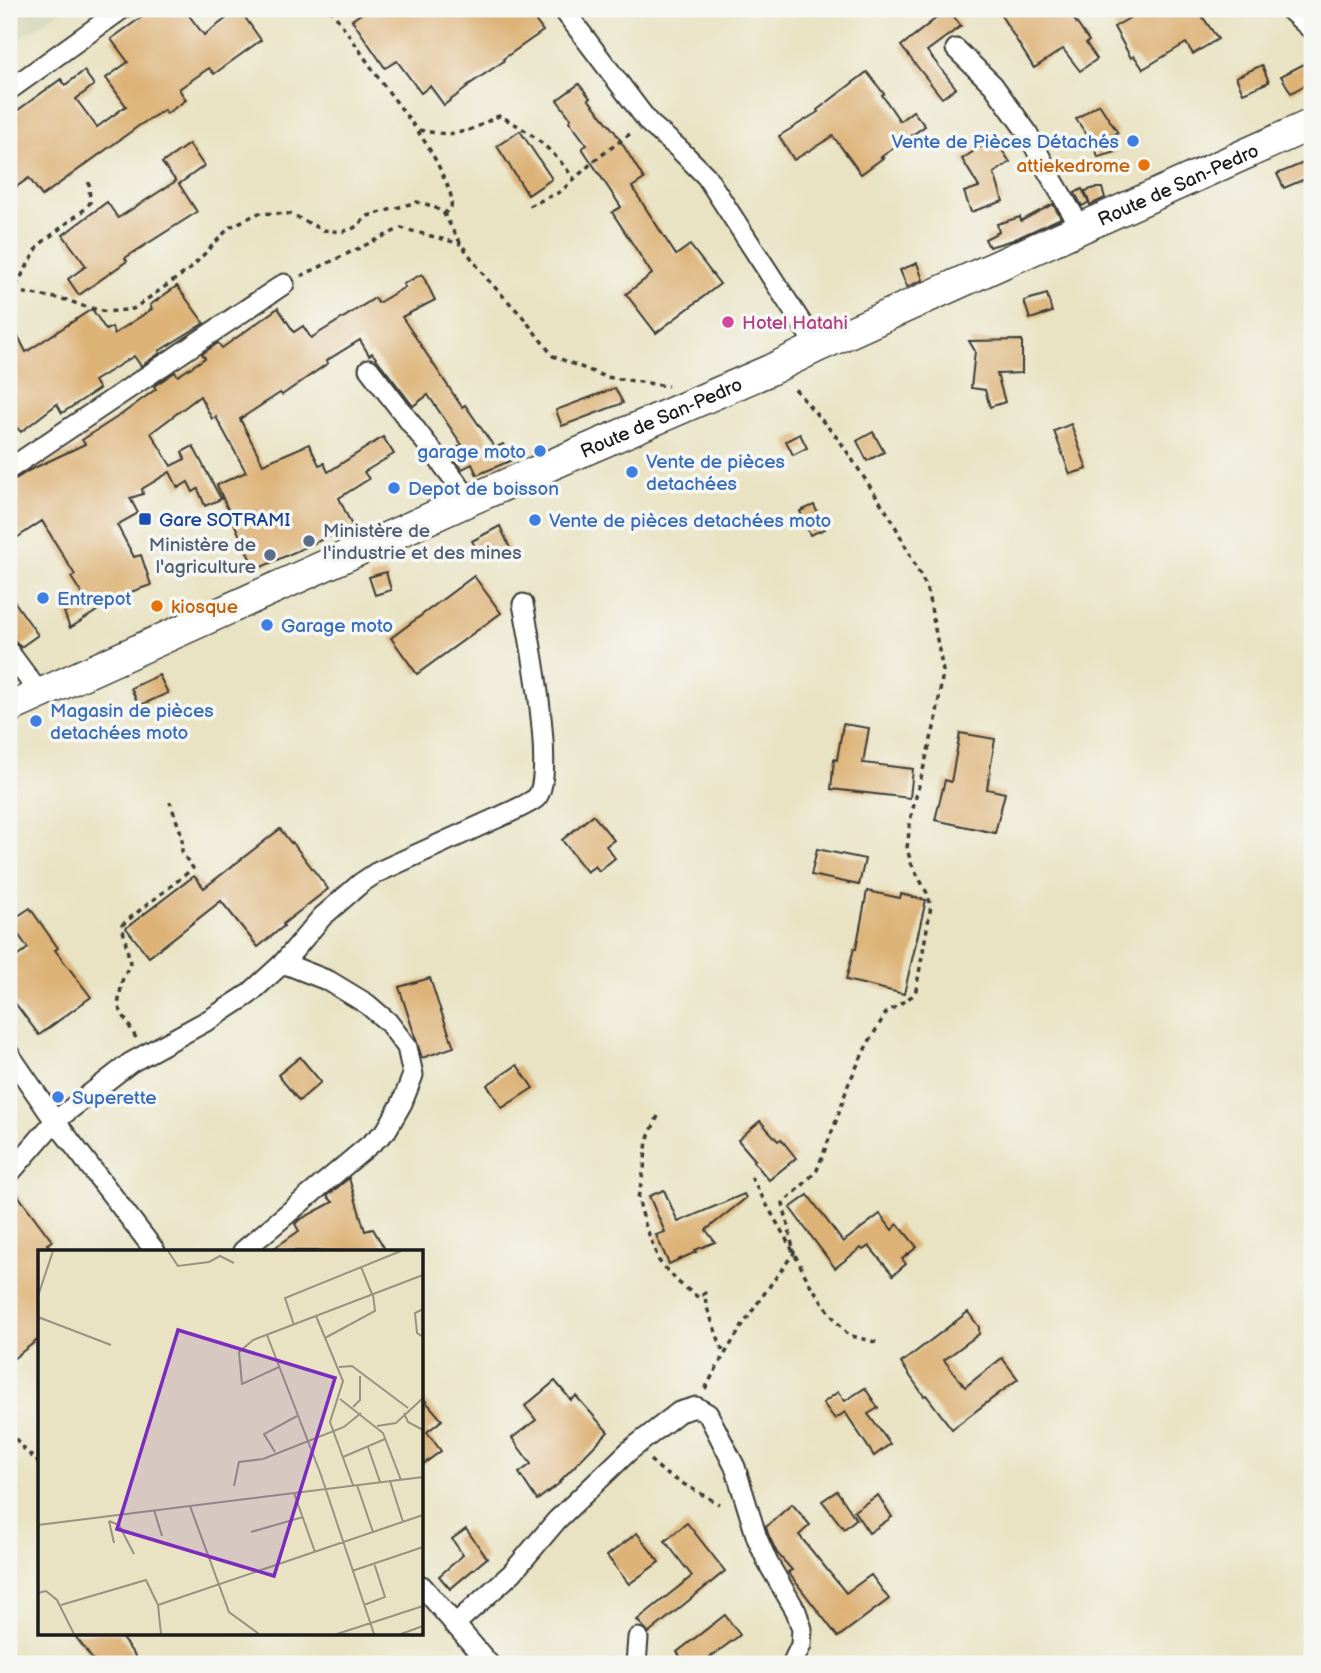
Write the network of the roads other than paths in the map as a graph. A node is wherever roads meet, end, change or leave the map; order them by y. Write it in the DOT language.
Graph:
graph roads {
  1 [pos="122,9"];
  2 [pos="563,9"];
  3 [pos="1289,9"];
  4 [pos="1312,30"];
  5 [pos="956,49"];
  6 [pos="9,90"];
  7 [pos="1312,124"];
  8 [pos="1081,228"];
  9 [pos="284,284"];
  10 [pos="817,347"];
  11 [pos="369,369"];
  12 [pos="9,469"];
  13 [pos="470,500"];
  14 [pos="523,604"];
  15 [pos="9,652"];
  16 [pos="40,694"];
  17 [pos="9,708"];
  18 [pos="283,963"];
  19 [pos="9,1054"];
  20 [pos="55,1121"];
  21 [pos="9,1174"];
  22 [pos="154,1250"];
  23 [pos="244,1250"];
  24 [pos="424,1588"];
  25 [pos="454,1625"];
  26 [pos="638,1638"];
  27 [pos="489,1664"];
  28 [pos="636,1664"];
  29 [pos="792,1664"];
  1 -- 6 [label="street"];
  2 -- 10 [label="street"];
  3 -- 4 [label="street"];
  5 -- 8 [label="street"];
  7 -- 8 [label="main road, Route de San-Pedro"];
  8 -- 10 [label="main road, Route de San-Pedro"];
  9 -- 12 [label="street"];
  10 -- 13 [label="main road, Route de San-Pedro"];
  11 -- 13 [label="street"];
  13 -- 16 [label="main road, Route de San-Pedro"];
  14 -- 18 [label="street"];
  15 -- 16 [label="street"];
  16 -- 17 [label="main road, Route de San-Pedro"];
  18 -- 20 [label="street"];
  18 -- 23 [label="street"];
  19 -- 20 [label="street"];
  20 -- 21 [label="street"];
  20 -- 22 [label="street"];
  24 -- 25 [label="street"];
  25 -- 27 [label="street"];
  25 -- 29 [label="street"];
  26 -- 28 [label="street"];
}
